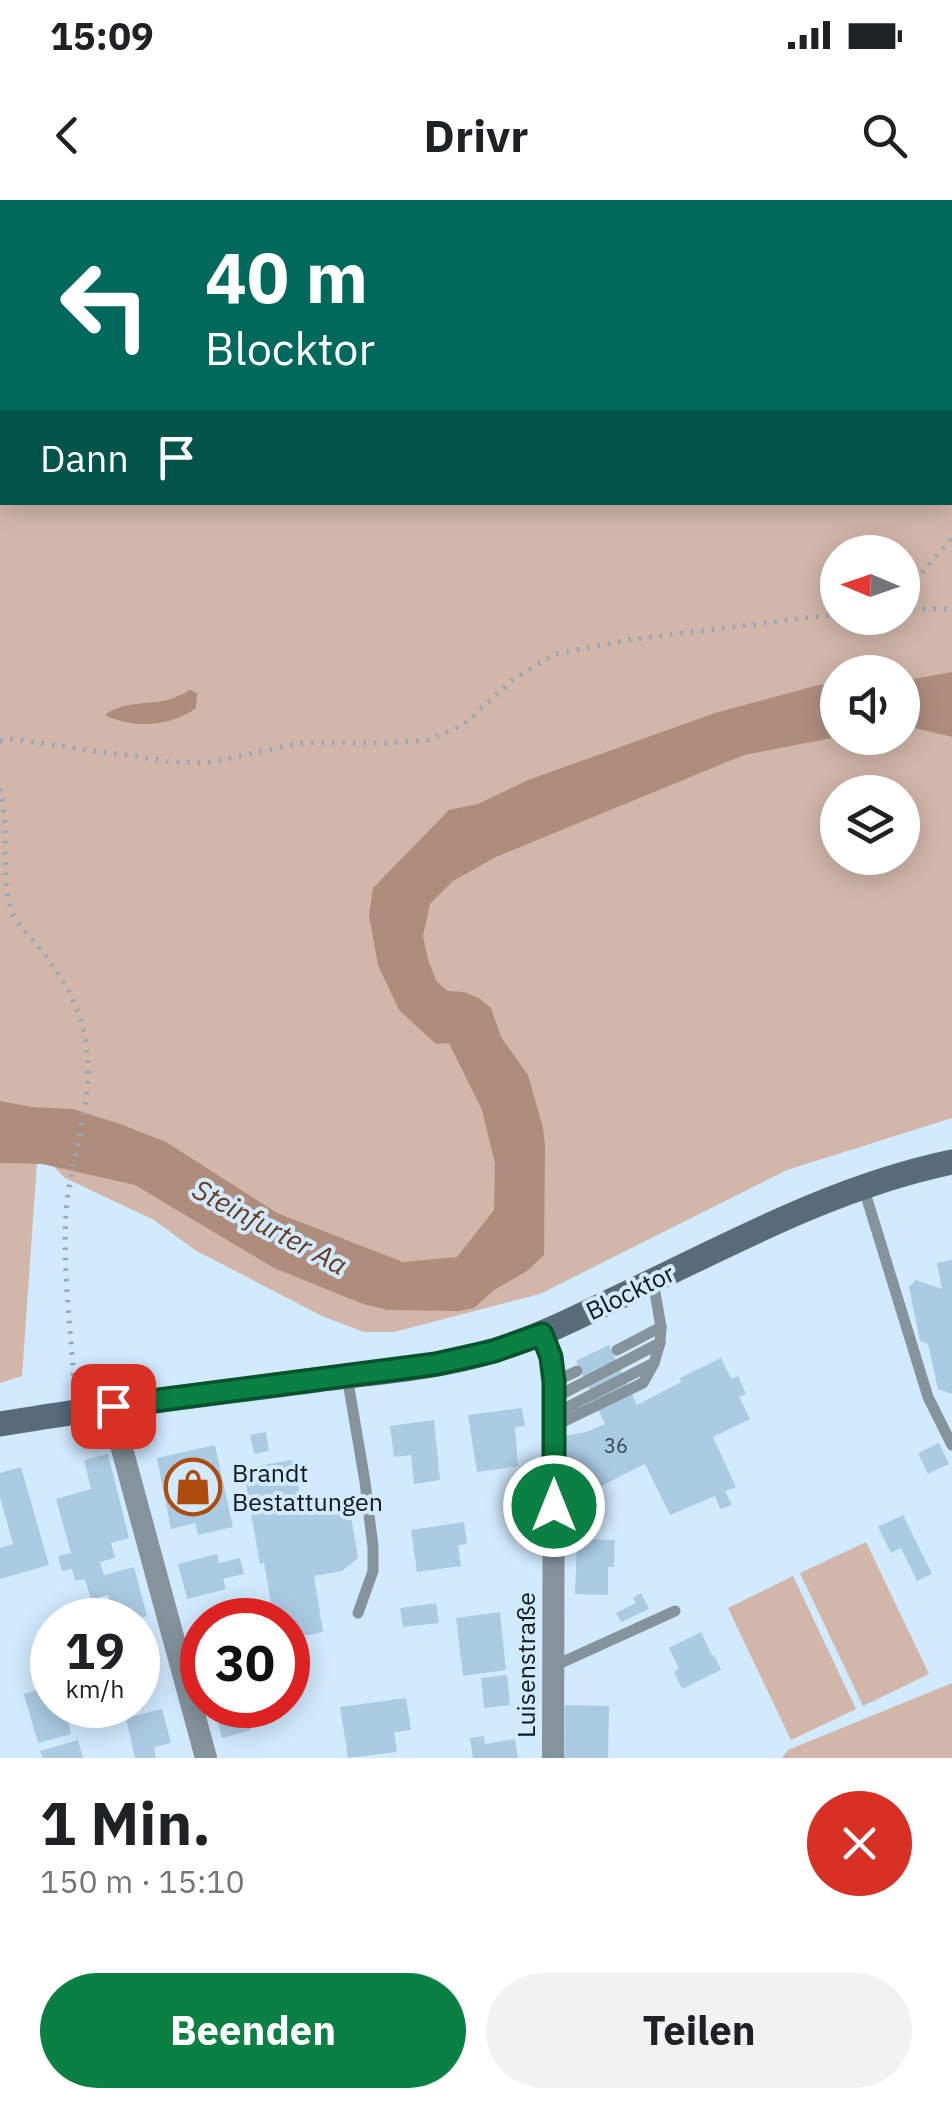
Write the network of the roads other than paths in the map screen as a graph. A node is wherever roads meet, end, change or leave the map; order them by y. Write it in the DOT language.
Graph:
graph roads {
  1 [pos="952,1162"];
  2 [pos="863,1186"];
  3 [pos="653,1282"];
  4 [pos="660,1327"];
  5 [pos="542,1334"];
  6 [pos="660,1343"];
  7 [pos="617,1350"];
  8 [pos="577,1371"];
  9 [pos="347,1376"];
  10 [pos="554,1405"];
  11 [pos="113,1406"];
  12 [pos="0,1424"];
  13 [pos="952,1445"];
  14 [pos="674,1611"];
  15 [pos="358,1613"];
  16 [pos="554,1666"];
  17 [pos="206,1758"];
  18 [pos="554,1758"];
  1 -- 2 [label="main road, Blocktor"];
  2 -- 3 [label="main road, Blocktor"];
  2 -- 13 [label="lane"];
  3 -- 4 [label="lane"];
  3 -- 5 [label="main road, Blocktor"];
  4 -- 6 [label="lane"];
  4 -- 7 [label="lane"];
  5 -- 9 [label="main road, Blocktor"];
  5 -- 10 [label="street, Luisenstraße"];
  6 -- 10 [label="lane"];
  6 -- 10 [label="lane"];
  8 -- 10 [label="lane"];
  9 -- 11 [label="main road, Blocktor"];
  9 -- 15 [label="lane"];
  10 -- 16 [label="street, Luisenstraße"];
  11 -- 12 [label="main road, Blocktor"];
  11 -- 17 [label="street"];
  14 -- 16 [label="lane"];
  16 -- 18 [label="street, Luisenstraße"];
}
